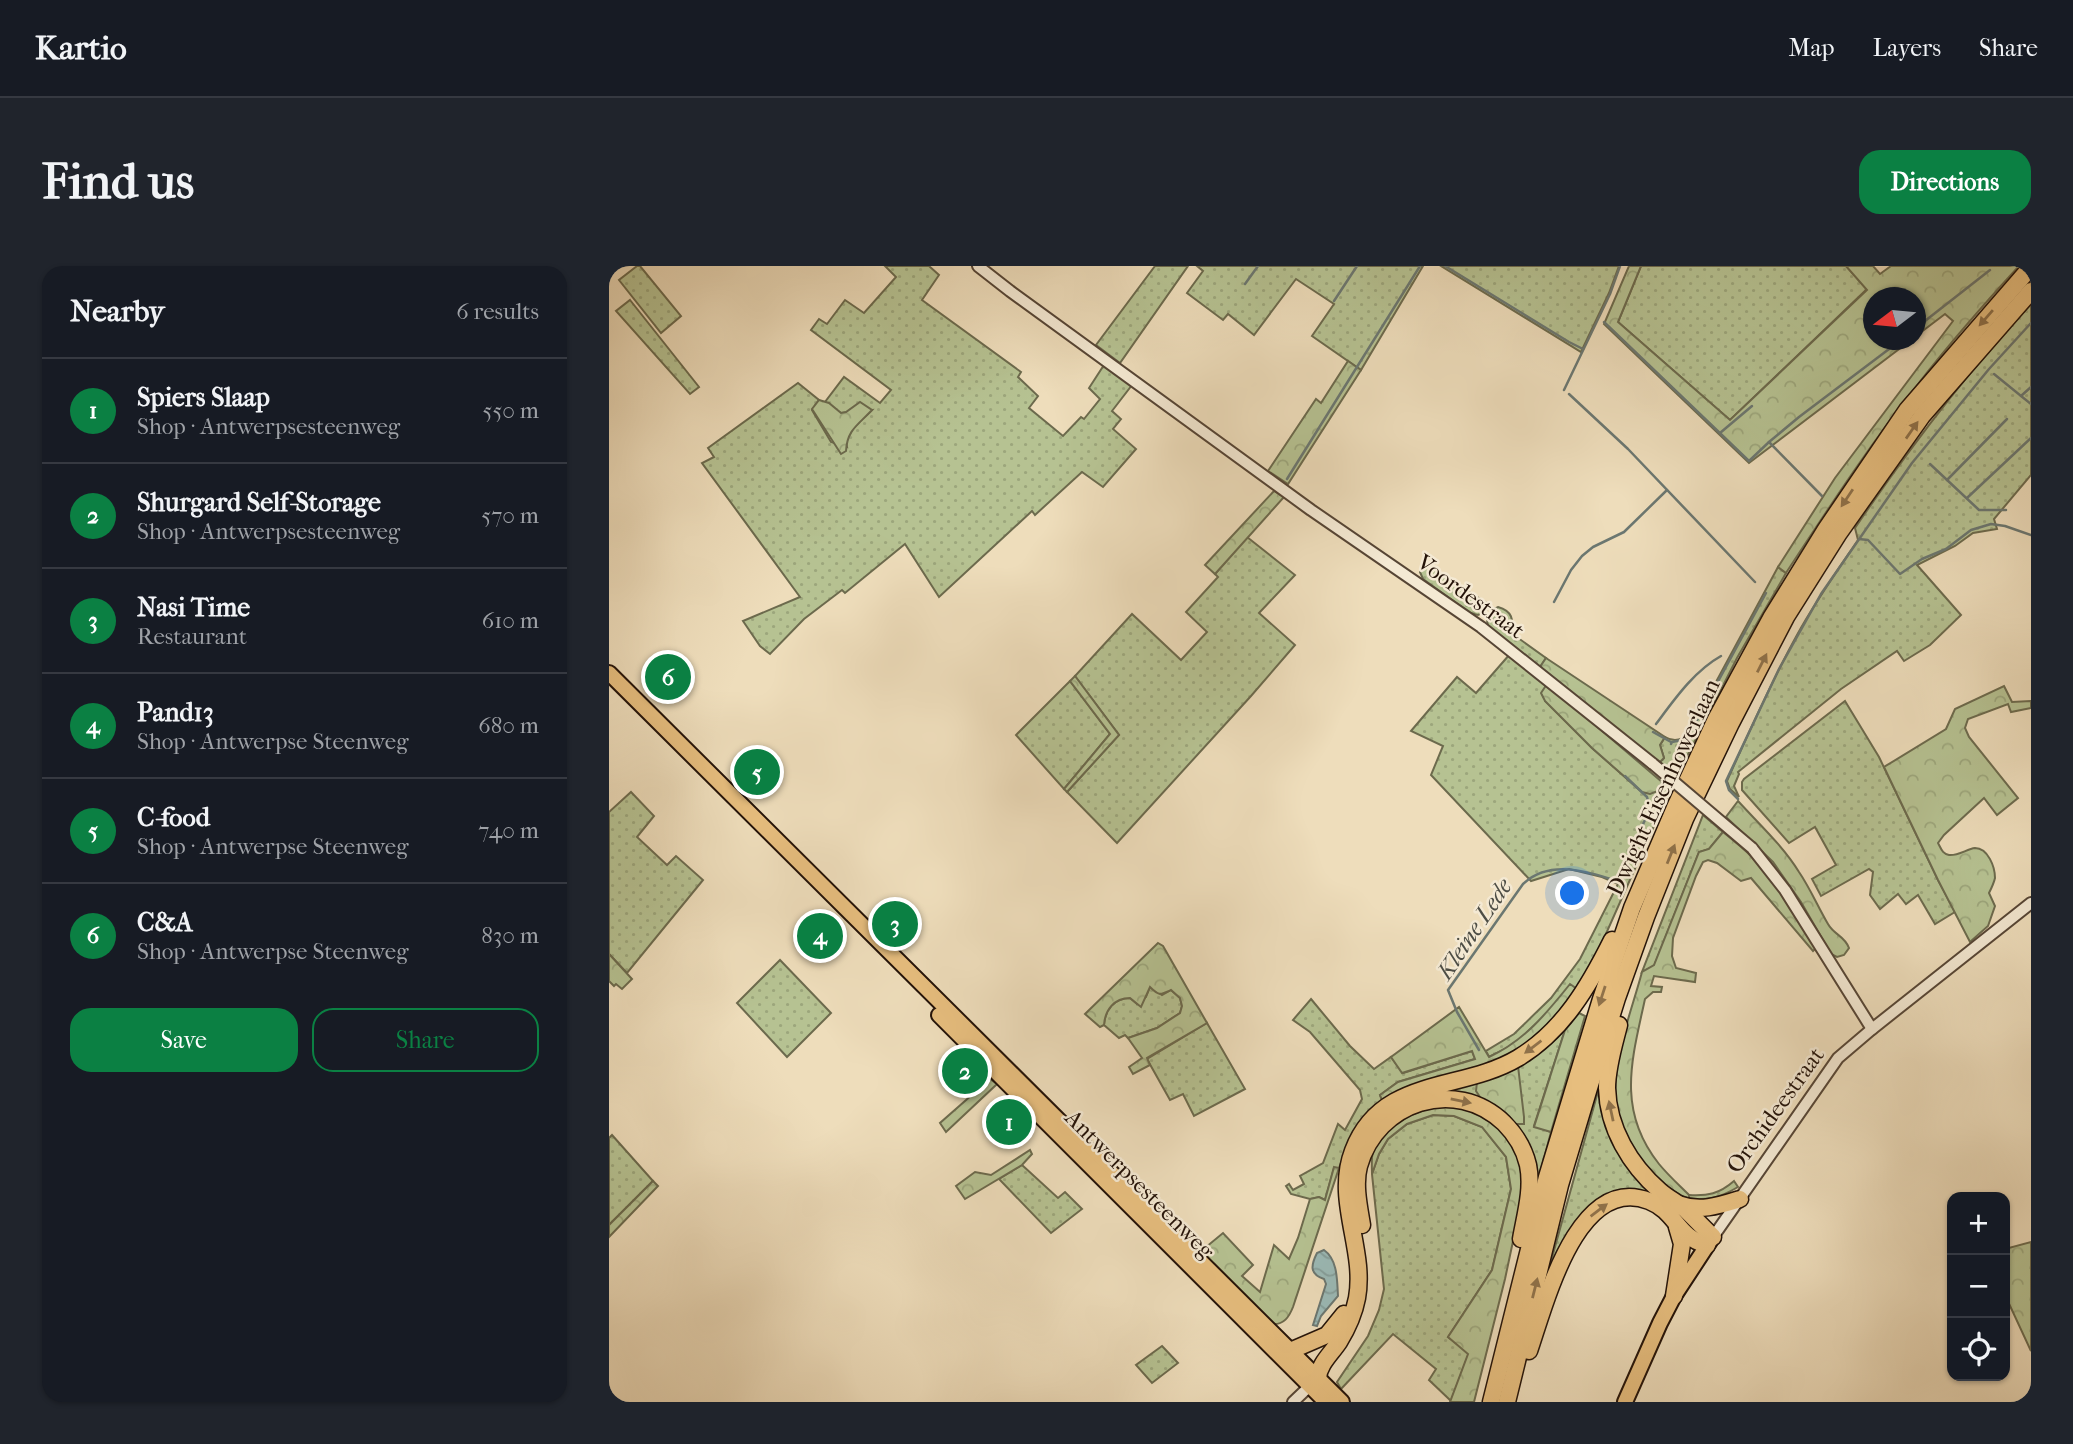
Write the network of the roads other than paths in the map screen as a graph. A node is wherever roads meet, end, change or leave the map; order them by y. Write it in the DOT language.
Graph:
graph roads {
  1 [pos="978,266"];
  2 [pos="2031,267"];
  3 [pos="2031,291"];
  4 [pos="609,673"];
  5 [pos="609,685"];
  6 [pos="2031,903"];
  7 [pos="1639,913"];
  8 [pos="1872,1029"];
  9 [pos="1072,1141"];
  10 [pos="1740,1199"];
  11 [pos="1675,1203"];
  12 [pos="1676,1224"];
  13 [pos="1710,1241"];
  14 [pos="1189,1258"];
  15 [pos="1358,1279"];
  16 [pos="1674,1296"];
  17 [pos="1515,1301"];
  18 [pos="1290,1351"];
  19 [pos="1314,1382"];
  20 [pos="1293,1402"];
  21 [pos="1327,1402"];
  22 [pos="1342,1402"];
  23 [pos="1491,1402"];
  24 [pos="1508,1402"];
  25 [pos="1625,1402"];
  1 -- 8 [label="street, Voordestraat, bridge"];
  2 -- 7 [label="highway, Dwight Eisenhowerlaan, one-way"];
  7 -- 3 [label="highway, Dwight Eisenhowerlaan, one-way"];
  4 -- 9 [label="main road, Antwerpsesteenweg"];
  5 -- 9 [label="main road, Antwerpsesteenweg"];
  6 -- 8 [label="street, Orchideestraat"];
  11 -- 7 [label="highway, one-way"];
  7 -- 15 [label="highway, one-way"];
  7 -- 17 [label="highway, Dwight Eisenhowerlaan, one-way"];
  24 -- 7 [label="highway, Dwight Eisenhowerlaan, one-way"];
  8 -- 10 [label="street, Orchideestraat"];
  9 -- 14 [label="main road, Antwerpsesteenweg"];
  10 -- 11 [label="highway"];
  10 -- 13 [label="street, Orchideestraat"];
  11 -- 13 [label="highway"];
  12 -- 13 [label="highway"];
  12 -- 16 [label="highway"];
  24 -- 12 [label="highway, one-way"];
  13 -- 16 [label="main road, Orchideestraat"];
  14 -- 18 [label="main road, Antwerpsesteenweg"];
  14 -- 19 [label="main road, Antwerpsesteenweg"];
  15 -- 18 [label="highway"];
  15 -- 19 [label="highway"];
  16 -- 25 [label="main road, Orchideestraat"];
  19 -- 17 [label="highway, one-way"];
  17 -- 23 [label="highway, Dwight Eisenhowerlaan"];
  18 -- 19 [label="main road, Antwerpsesteenweg"];
  19 -- 20 [label="street"];
  19 -- 21 [label="main road, Antwerpsesteenweg"];
  19 -- 22 [label="main road, Antwerpsesteenweg"];
}
